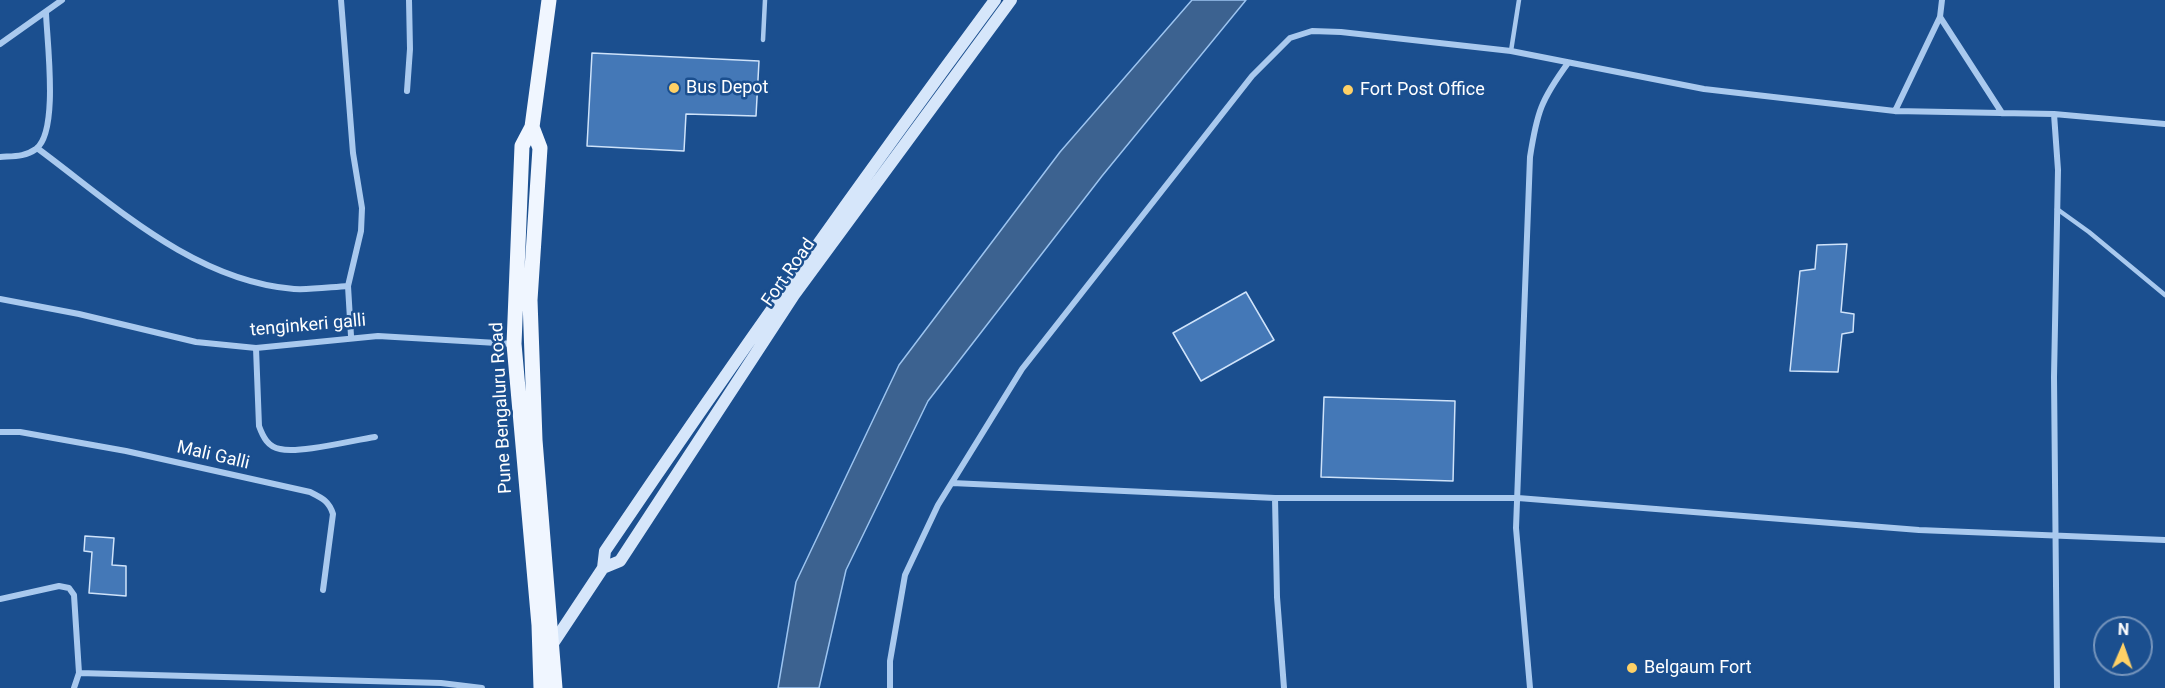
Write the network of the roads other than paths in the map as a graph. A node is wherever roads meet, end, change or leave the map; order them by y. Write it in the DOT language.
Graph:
graph roads {
  1 [pos="62,0"];
  2 [pos="342,0"];
  3 [pos="409,0"];
  4 [pos="549,0"];
  5 [pos="765,0"];
  6 [pos="994,0"];
  7 [pos="1011,0"];
  8 [pos="1519,0"];
  9 [pos="1942,0"];
  10 [pos="46,13"];
  11 [pos="1940,17"];
  12 [pos="763,40"];
  13 [pos="0,44"];
  14 [pos="1511,51"];
  15 [pos="1568,63"];
  16 [pos="406,92"];
  17 [pos="1895,111"];
  18 [pos="2002,113"];
  19 [pos="2054,114"];
  20 [pos="2165,124"];
  21 [pos="532,127"];
  22 [pos="37,148"];
  23 [pos="0,158"];
  24 [pos="2057,209"];
  25 [pos="348,285"];
  26 [pos="2165,295"];
  27 [pos="0,299"];
  28 [pos="351,336"];
  29 [pos="514,344"];
  30 [pos="256,348"];
  31 [pos="0,432"];
  32 [pos="375,437"];
  33 [pos="952,483"];
  34 [pos="1275,498"];
  35 [pos="1518,498"];
  36 [pos="2054,536"];
  37 [pos="2165,540"];
  38 [pos="603,568"];
  39 [pos="323,590"];
  40 [pos="0,599"];
  41 [pos="553,645"];
  42 [pos="540,661"];
  43 [pos="79,673"];
  44 [pos="74,688"];
  45 [pos="482,688"];
  46 [pos="541,688"];
  47 [pos="555,688"];
  48 [pos="890,688"];
  49 [pos="1284,688"];
  50 [pos="1530,688"];
  51 [pos="2057,688"];
  1 -- 10 [label="street"];
  2 -- 25 [label="street"];
  3 -- 16 [label="street"];
  4 -- 21 [label="main road"];
  5 -- 12 [label="lane"];
  6 -- 38 [label="main road, Fort Road"];
  7 -- 38 [label="main road, Fort Road"];
  8 -- 14 [label="lane"];
  9 -- 11 [label="street"];
  10 -- 13 [label="street"];
  10 -- 22 [label="street"];
  11 -- 17 [label="street"];
  11 -- 18 [label="street"];
  14 -- 15 [label="street"];
  14 -- 33 [label="street"];
  15 -- 17 [label="street"];
  15 -- 35 [label="street"];
  17 -- 18 [label="street"];
  18 -- 19 [label="street"];
  19 -- 20 [label="street"];
  19 -- 24 [label="street"];
  21 -- 29 [label="main road, Pune Bengaluru Road"];
  21 -- 41 [label="main road"];
  22 -- 23 [label="street"];
  22 -- 25 [label="street"];
  24 -- 26 [label="lane"];
  24 -- 36 [label="street"];
  25 -- 28 [label="street"];
  27 -- 30 [label="street, tenginkeri galli"];
  28 -- 29 [label="street, tenginkeri galli"];
  28 -- 30 [label="street, tenginkeri galli"];
  29 -- 42 [label="main road, Pune Bengaluru Road"];
  30 -- 32 [label="street"];
  31 -- 39 [label="street, Mali Galli"];
  33 -- 34 [label="street"];
  33 -- 48 [label="street"];
  34 -- 35 [label="street"];
  34 -- 49 [label="street"];
  35 -- 36 [label="street"];
  35 -- 50 [label="street"];
  36 -- 37 [label="street"];
  36 -- 51 [label="street"];
  38 -- 41 [label="main road, Fort Road"];
  40 -- 43 [label="street"];
  41 -- 42 [label="main road, Fort Road"];
  41 -- 47 [label="main road"];
  42 -- 46 [label="main road, Pune Bengaluru Road"];
  43 -- 44 [label="street"];
  43 -- 45 [label="street"];
}
